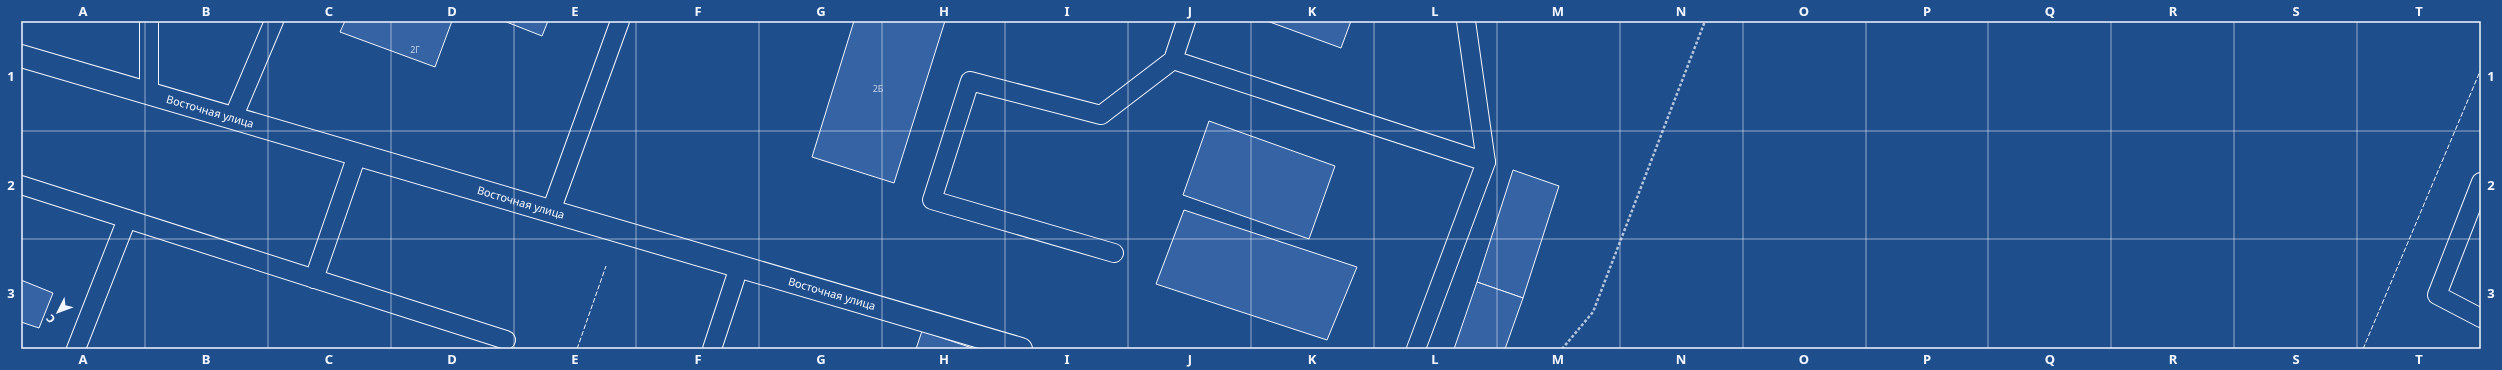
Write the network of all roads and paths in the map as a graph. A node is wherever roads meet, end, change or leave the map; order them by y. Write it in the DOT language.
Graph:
graph roads {
  1 [pos="149,21"];
  2 [pos="274,21"];
  3 [pos="620,21"];
  4 [pos="1186,21"];
  5 [pos="1466,21"];
  6 [pos="1705,21"];
  7 [pos="21,56"];
  8 [pos="1173,60"];
  9 [pos="149,94"];
  10 [pos="233,118"];
  11 [pos="357,155"];
  12 [pos="1486,162"];
  13 [pos="2481,182"];
  14 [pos="21,185"];
  15 [pos="551,211"];
  16 [pos="127,219"];
  17 [pos="1114,253"];
  18 [pos="739,267"];
  19 [pos="314,279"];
  20 [pos="2481,318"];
  21 [pos="506,340"];
  22 [pos="76,349"];
  23 [pos="712,349"];
  24 [pos="1021,349"];
  25 [pos="1416,349"];
  26 [pos="1562,349"];
  1 -- 9 [label="lane"];
  2 -- 10 [label="lane"];
  3 -- 15 [label="lane"];
  4 -- 8 [label="lane"];
  5 -- 12 [label="lane"];
  6 -- 26 [label="path"];
  7 -- 9 [label="street, Восточная улица"];
  8 -- 12 [label="lane"];
  8 -- 17 [label="lane"];
  9 -- 10 [label="street, Восточная улица"];
  10 -- 11 [label="street, Восточная улица"];
  11 -- 15 [label="street, Восточная улица"];
  11 -- 19 [label="lane"];
  12 -- 25 [label="lane"];
  13 -- 20 [label="lane"];
  14 -- 16 [label="lane"];
  15 -- 18 [label="street, Восточная улица"];
  16 -- 19 [label="lane"];
  16 -- 22 [label="lane"];
  18 -- 23 [label="lane"];
  18 -- 24 [label="street, Восточная улица"];
  19 -- 21 [label="lane"];
}
